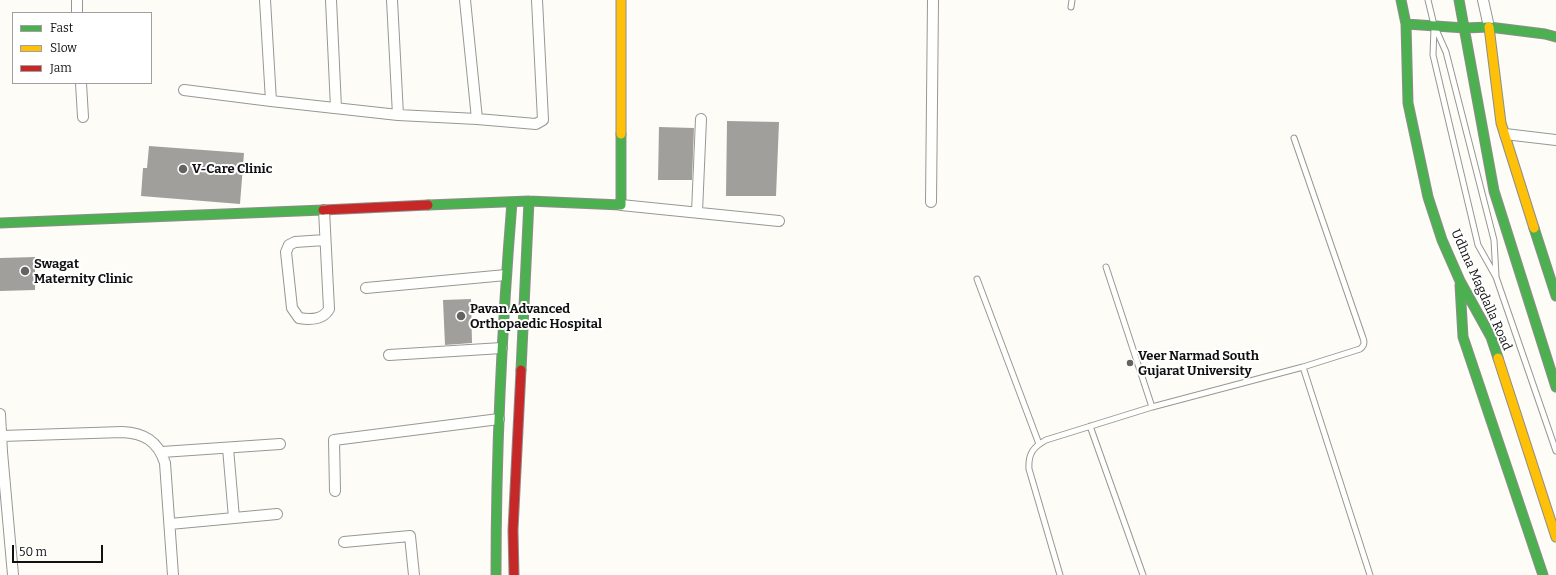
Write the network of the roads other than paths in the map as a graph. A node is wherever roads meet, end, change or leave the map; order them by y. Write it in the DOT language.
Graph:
graph roads {
  1 [pos="77,0"];
  2 [pos="265,0"];
  3 [pos="331,0"];
  4 [pos="392,0"];
  5 [pos="466,0"];
  6 [pos="537,0"];
  7 [pos="621,0"];
  8 [pos="933,0"];
  9 [pos="1072,0"];
  10 [pos="1401,0"];
  11 [pos="1428,0"];
  12 [pos="1459,0"];
  13 [pos="1483,0"];
  14 [pos="1071,7"];
  15 [pos="77,12"];
  16 [pos="1406,24"];
  17 [pos="1434,25"];
  18 [pos="1489,27"];
  19 [pos="1465,28"];
  20 [pos="1556,37"];
  21 [pos="81,84"];
  22 [pos="184,90"];
  23 [pos="271,101"];
  24 [pos="336,108"];
  25 [pos="398,115"];
  26 [pos="83,117"];
  27 [pos="477,119"];
  28 [pos="701,119"];
  29 [pos="1505,134"];
  30 [pos="1294,138"];
  31 [pos="1556,140"];
  32 [pos="529,201"];
  33 [pos="512,202"];
  34 [pos="931,202"];
  35 [pos="621,205"];
  36 [pos="324,210"];
  37 [pos="697,212"];
  38 [pos="780,221"];
  39 [pos="0,223"];
  40 [pos="325,240"];
  41 [pos="1106,267"];
  42 [pos="506,275"];
  43 [pos="1496,277"];
  44 [pos="977,279"];
  45 [pos="1460,281"];
  46 [pos="366,288"];
  47 [pos="1556,296"];
  48 [pos="502,348"];
  49 [pos="389,355"];
  50 [pos="1303,366"];
  51 [pos="1556,387"];
  52 [pos="1152,407"];
  53 [pos="0,414"];
  54 [pos="499,419"];
  55 [pos="1090,426"];
  56 [pos="2,436"];
  57 [pos="280,444"];
  58 [pos="1039,444"];
  59 [pos="228,448"];
  60 [pos="1556,451"];
  61 [pos="1,452"];
  62 [pos="162,452"];
  63 [pos="335,490"];
  64 [pos="277,514"];
  65 [pos="234,518"];
  66 [pos="170,524"];
  67 [pos="1556,537"];
  68 [pos="344,542"];
  69 [pos="13,575"];
  70 [pos="173,575"];
  71 [pos="414,575"];
  72 [pos="496,575"];
  73 [pos="514,575"];
  74 [pos="1060,575"];
  75 [pos="1143,575"];
  76 [pos="1370,575"];
  77 [pos="1543,575"];
  1 -- 15 [label="street"];
  2 -- 23 [label="street"];
  3 -- 24 [label="street"];
  4 -- 25 [label="street"];
  5 -- 27 [label="street"];
  6 -- 27 [label="street"];
  7 -- 35 [label="street"];
  8 -- 34 [label="street"];
  9 -- 14 [label="lane"];
  10 -- 16 [label="street, Udhna Magdalla Road"];
  11 -- 17 [label="lane"];
  12 -- 19 [label="street"];
  13 -- 18 [label="street"];
  16 -- 17 [label="street"];
  16 -- 45 [label="street, Udhna Magdalla Road"];
  17 -- 19 [label="street"];
  17 -- 43 [label="lane"];
  17 -- 43 [label="lane"];
  18 -- 19 [label="street"];
  18 -- 20 [label="street"];
  18 -- 29 [label="street"];
  19 -- 51 [label="street"];
  21 -- 26 [label="street"];
  22 -- 23 [label="street"];
  23 -- 24 [label="street"];
  24 -- 25 [label="street"];
  25 -- 27 [label="street"];
  28 -- 37 [label="street"];
  29 -- 31 [label="street"];
  29 -- 47 [label="street"];
  30 -- 50 [label="lane"];
  32 -- 33 [label="street"];
  32 -- 35 [label="street"];
  32 -- 73 [label="street"];
  33 -- 36 [label="street"];
  33 -- 42 [label="street"];
  35 -- 37 [label="street"];
  36 -- 39 [label="street"];
  36 -- 40 [label="street"];
  37 -- 38 [label="street"];
  40 -- 40 [label="street"];
  41 -- 52 [label="lane"];
  42 -- 46 [label="street"];
  42 -- 48 [label="street"];
  43 -- 60 [label="lane"];
  44 -- 58 [label="lane"];
  45 -- 67 [label="street, Udhna Magdalla Road"];
  45 -- 77 [label="street"];
  48 -- 49 [label="street"];
  48 -- 54 [label="street"];
  50 -- 52 [label="lane"];
  50 -- 76 [label="lane"];
  52 -- 55 [label="lane"];
  53 -- 56 [label="street"];
  54 -- 63 [label="street"];
  54 -- 72 [label="street"];
  55 -- 58 [label="lane"];
  55 -- 75 [label="lane"];
  56 -- 61 [label="street"];
  56 -- 62 [label="street"];
  57 -- 59 [label="street"];
  58 -- 74 [label="lane"];
  59 -- 62 [label="street"];
  59 -- 65 [label="street"];
  61 -- 69 [label="street"];
  62 -- 66 [label="street"];
  64 -- 65 [label="street"];
  65 -- 66 [label="street"];
  66 -- 70 [label="street"];
  68 -- 71 [label="street"];
}
